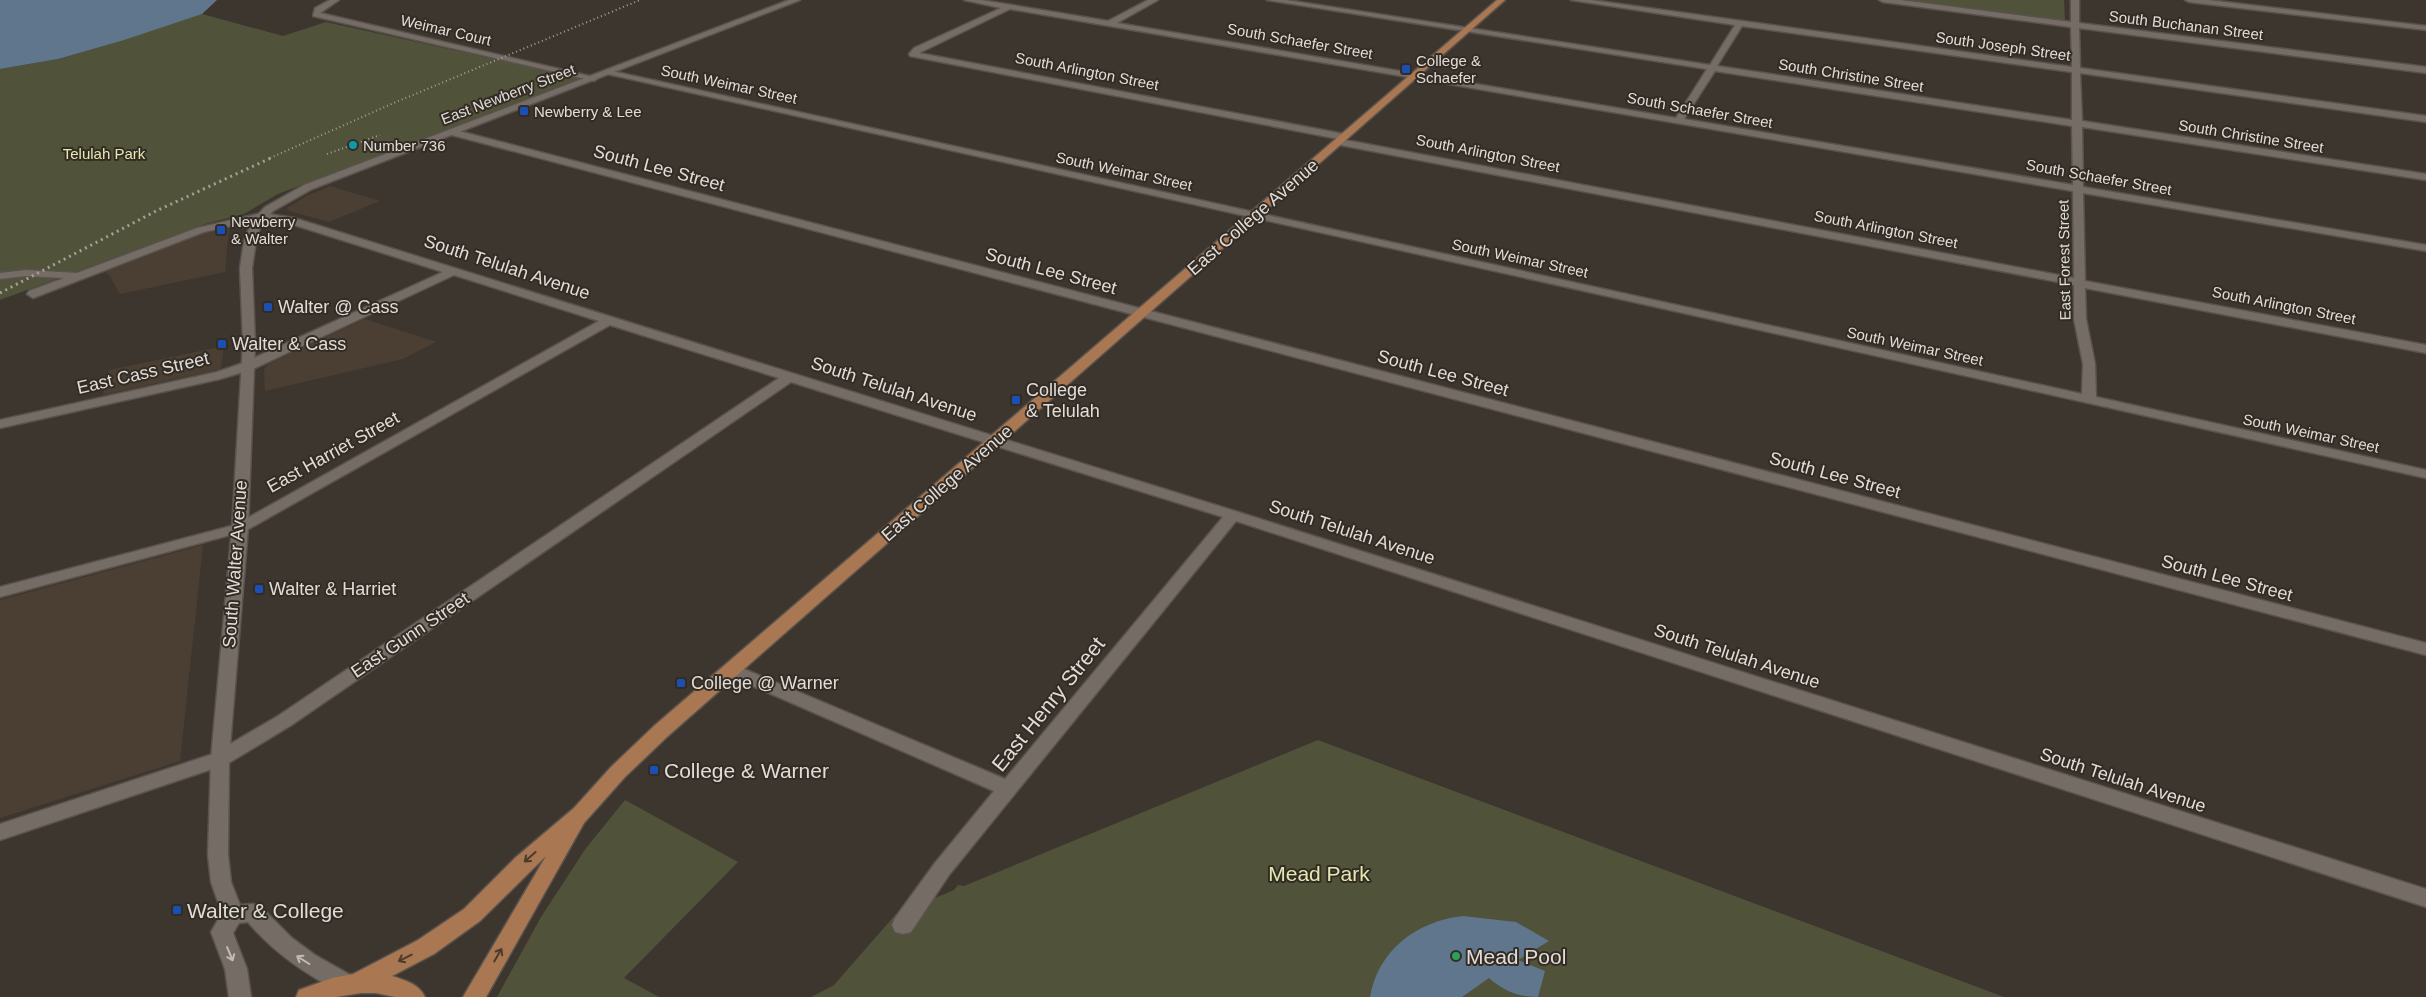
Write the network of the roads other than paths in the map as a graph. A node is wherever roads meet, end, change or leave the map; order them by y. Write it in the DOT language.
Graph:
graph roads {
  1 [pos="335,0"];
  2 [pos="796,0"];
  3 [pos="968,0"];
  4 [pos="1154,0"];
  5 [pos="1271,0"];
  6 [pos="1501,0"];
  7 [pos="1575,0"];
  8 [pos="1883,0"];
  9 [pos="2075,0"];
  10 [pos="2189,0"];
  11 [pos="1009,7"];
  12 [pos="1740,23"];
  13 [pos="1109,24"];
  14 [pos="2075,25"];
  15 [pos="2426,28"];
  16 [pos="1468,30"];
  17 [pos="1713,68"];
  18 [pos="2076,70"];
  19 [pos="2426,70"];
  20 [pos="607,72"];
  21 [pos="1414,76"];
  22 [pos="594,78"];
  23 [pos="2426,119"];
  24 [pos="1678,122"];
  25 [pos="2076,124"];
  26 [pos="451,132"];
  27 [pos="1342,139"];
  28 [pos="2426,177"];
  29 [pos="2078,188"];
  30 [pos="1255,215"];
  31 [pos="262,216"];
  32 [pos="2426,248"];
  33 [pos="92,271"];
  34 [pos="454,271"];
  35 [pos="0,276"];
  36 [pos="2079,283"];
  37 [pos="33,294"];
  38 [pos="1143,314"];
  39 [pos="610,320"];
  40 [pos="2426,349"];
  41 [pos="248,366"];
  42 [pos="789,377"];
  43 [pos="2089,399"];
  44 [pos="0,424"];
  45 [pos="994,442"];
  46 [pos="2426,474"];
  47 [pos="1233,515"];
  48 [pos="240,528"];
  49 [pos="0,592"];
  50 [pos="2426,649"];
  51 [pos="731,670"];
  52 [pos="220,759"];
  53 [pos="1008,789"];
  54 [pos="580,814"];
  55 [pos="0,832"];
  56 [pos="2426,898"];
  57 [pos="233,914"];
  58 [pos="904,925"];
  59 [pos="350,984"];
  60 [pos="240,997"];
  61 [pos="307,997"];
  62 [pos="414,997"];
  63 [pos="474,997"];
  1 -- 22 [label="street, Weimar Court"];
  2 -- 20 [label="street, East Newberry Street"];
  3 -- 11 [label="street, South Schaefer Street"];
  4 -- 13 [label="street"];
  5 -- 16 [label="street, South Christine Street"];
  6 -- 16 [label="main road, East College Avenue"];
  7 -- 12 [label="street, South Joseph Street"];
  8 -- 14 [label="street, South Buchanan Street"];
  9 -- 14 [label="street, East Forest Street"];
  10 -- 15 [label="street"];
  11 -- 13 [label="street, South Schaefer Street"];
  11 -- 27 [label="street, South Arlington Street"];
  12 -- 17 [label="street"];
  12 -- 18 [label="street, South Joseph Street"];
  13 -- 21 [label="street, South Schaefer Street"];
  14 -- 18 [label="street, East Forest Street"];
  14 -- 19 [label="street, South Buchanan Street"];
  16 -- 17 [label="street, South Christine Street"];
  16 -- 21 [label="main road, East College Avenue"];
  17 -- 24 [label="street"];
  17 -- 25 [label="street, South Christine Street"];
  18 -- 23 [label="street, South Joseph Street"];
  18 -- 25 [label="street, East Forest Street"];
  20 -- 22 [label="street, East Newberry Street"];
  20 -- 30 [label="street, South Weimar Street"];
  21 -- 24 [label="street, South Schaefer Street"];
  21 -- 27 [label="main road, East College Avenue"];
  22 -- 26 [label="street, East Newberry Street"];
  24 -- 29 [label="street, South Schaefer Street"];
  25 -- 28 [label="street, South Christine Street"];
  25 -- 29 [label="street, East Forest Street"];
  26 -- 31 [label="street, East Newberry Street"];
  26 -- 38 [label="street, South Lee Street"];
  27 -- 30 [label="main road, East College Avenue"];
  27 -- 36 [label="street, South Arlington Street"];
  29 -- 32 [label="street, South Schaefer Street"];
  29 -- 36 [label="street, East Forest Street"];
  30 -- 38 [label="main road, East College Avenue"];
  30 -- 43 [label="street, South Weimar Street"];
  31 -- 33 [label="street, East Newberry Street"];
  31 -- 34 [label="street, South Telulah Avenue"];
  31 -- 41 [label="street, South Walter Avenue"];
  33 -- 35 [label="street, East Newberry Street"];
  33 -- 37 [label="street, East Newberry Street"];
  34 -- 39 [label="street, South Telulah Avenue"];
  34 -- 41 [label="street, East Cass Street"];
  36 -- 40 [label="street, South Arlington Street"];
  36 -- 43 [label="street, East Forest Street"];
  38 -- 45 [label="main road, East College Avenue"];
  38 -- 50 [label="street, South Lee Street"];
  39 -- 42 [label="street, South Telulah Avenue"];
  39 -- 48 [label="street, East Harriet Street"];
  41 -- 44 [label="street, East Cass Street"];
  41 -- 48 [label="street, South Walter Avenue"];
  42 -- 45 [label="street, South Telulah Avenue"];
  42 -- 52 [label="street, East Gunn Street"];
  43 -- 46 [label="street, South Weimar Street"];
  45 -- 47 [label="street, South Telulah Avenue"];
  45 -- 51 [label="main road, East College Avenue"];
  47 -- 53 [label="street, East Henry Street"];
  47 -- 56 [label="street, South Telulah Avenue"];
  48 -- 49 [label="street, East Harriet Street"];
  48 -- 52 [label="street, South Walter Avenue"];
  51 -- 53 [label="street"];
  51 -- 54 [label="main road, East College Avenue"];
  52 -- 55 [label="street, East Gunn Street"];
  52 -- 57 [label="street, South Walter Avenue"];
  53 -- 58 [label="street, East Henry Street"];
  54 -- 59 [label="main road, East College Avenue, one-way"];
  63 -- 54 [label="main road, East College Avenue, one-way"];
  59 -- 57 [label="street, one-way"];
  57 -- 60 [label="street, one-way"];
  59 -- 61 [label="main road"];
  59 -- 62 [label="main road"];
}
